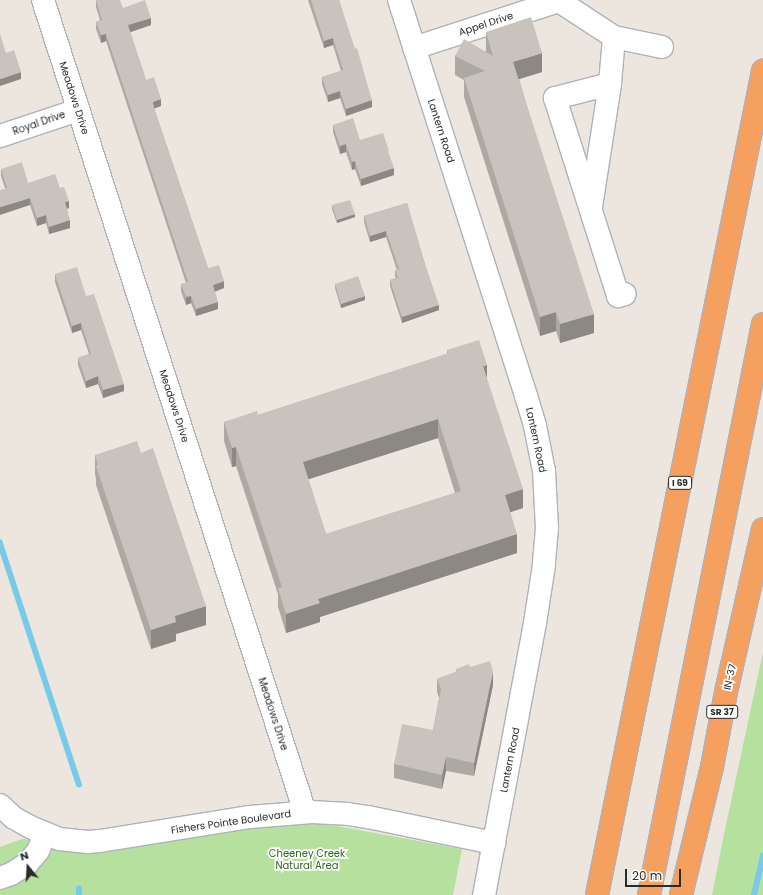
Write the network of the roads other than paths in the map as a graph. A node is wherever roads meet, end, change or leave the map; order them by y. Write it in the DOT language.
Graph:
graph roads {
  1 [pos="43,0"];
  2 [pos="399,0"];
  3 [pos="559,1"];
  4 [pos="614,37"];
  5 [pos="662,47"];
  6 [pos="414,48"];
  7 [pos="763,71"];
  8 [pos="610,84"];
  9 [pos="78,110"];
  10 [pos="0,136"];
  11 [pos="591,211"];
  12 [pos="625,294"];
  13 [pos="763,324"];
  14 [pos="763,529"];
  15 [pos="0,805"];
  16 [pos="305,812"];
  17 [pos="45,834"];
  18 [pos="494,843"];
  19 [pos="0,878"];
  20 [pos="484,895"];
  21 [pos="596,895"];
  22 [pos="649,895"];
  23 [pos="681,895"];
  1 -- 9 [label="street, Meadows Drive"];
  2 -- 6 [label="street, Lantern Road"];
  3 -- 4 [label="street"];
  3 -- 6 [label="street, Appel Drive"];
  4 -- 5 [label="street"];
  4 -- 8 [label="street"];
  6 -- 18 [label="street, Lantern Road"];
  7 -- 21 [label="highway, I 69"];
  8 -- 11 [label="street"];
  8 -- 11 [label="street"];
  9 -- 10 [label="street, Royal Drive"];
  9 -- 16 [label="street, Meadows Drive"];
  11 -- 12 [label="street"];
  13 -- 22 [label="highway"];
  14 -- 23 [label="highway, IN-37 / SR 37"];
  15 -- 17 [label="street, Fishers Pointe Boulevard"];
  16 -- 17 [label="street, Fishers Pointe Boulevard"];
  16 -- 18 [label="street, Fishers Pointe Boulevard"];
  17 -- 19 [label="street"];
  18 -- 20 [label="street, Lantern Road"];
}
